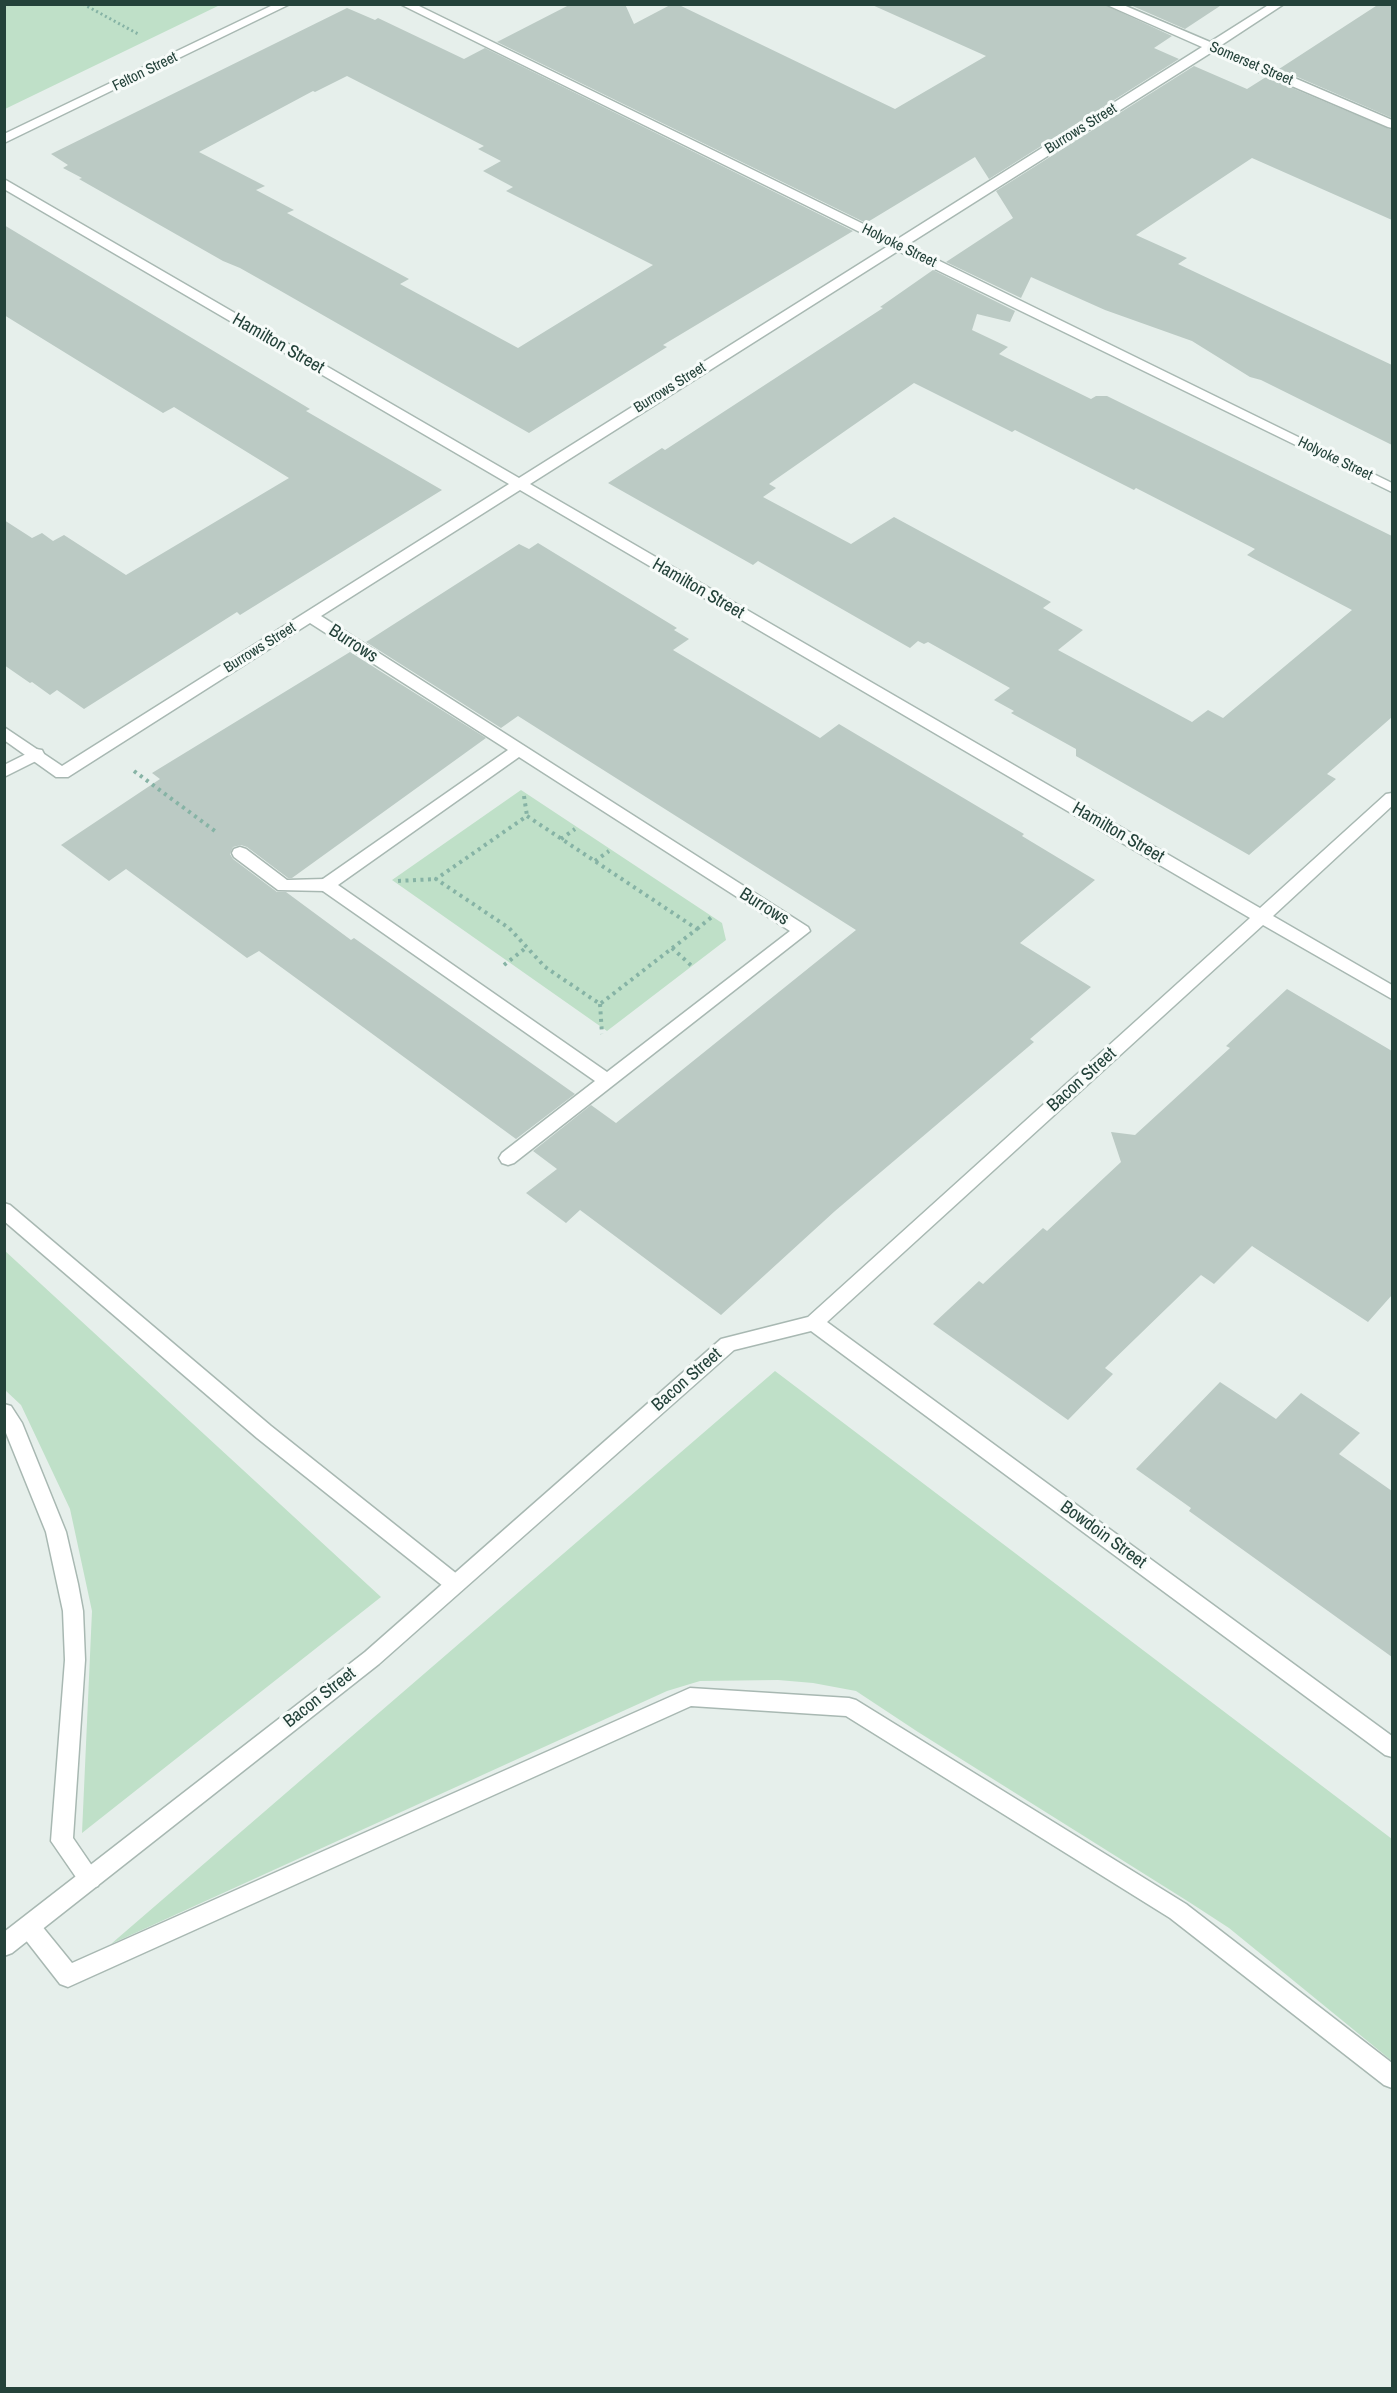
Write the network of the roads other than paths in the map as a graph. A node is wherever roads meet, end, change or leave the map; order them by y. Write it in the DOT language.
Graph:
graph roads {
  1 [pos="285,4"];
  2 [pos="405,4"];
  3 [pos="1110,4"];
  4 [pos="1279,4"];
  5 [pos="1211,47"];
  6 [pos="1392,124"];
  7 [pos="4,139"];
  8 [pos="4,183"];
  9 [pos="897,245"];
  10 [pos="518,484"];
  11 [pos="1392,488"];
  12 [pos="310,616"];
  13 [pos="4,732"];
  14 [pos="518,750"];
  15 [pos="36,754"];
  16 [pos="4,772"];
  17 [pos="1392,798"];
  18 [pos="240,853"];
  19 [pos="326,885"];
  20 [pos="1262,916"];
  21 [pos="1392,993"];
  22 [pos="607,1081"];
  23 [pos="508,1158"];
  24 [pos="4,1210"];
  25 [pos="814,1323"];
  26 [pos="4,1412"];
  27 [pos="455,1584"];
  28 [pos="1392,1748"];
  29 [pos="90,1879"];
  30 [pos="29,1927"];
  31 [pos="4,1946"];
  32 [pos="1392,2077"];
  1 -- 7 [label="street, Felton Street"];
  2 -- 9 [label="street, Holyoke Street"];
  3 -- 5 [label="street, Somerset Street"];
  4 -- 5 [label="street, Burrows Street"];
  5 -- 6 [label="street, Somerset Street"];
  5 -- 9 [label="street, Burrows Street"];
  8 -- 10 [label="street, Hamilton Street"];
  9 -- 10 [label="street, Burrows Street"];
  9 -- 11 [label="street, Holyoke Street"];
  10 -- 12 [label="street, Burrows Street"];
  10 -- 20 [label="street, Hamilton Street"];
  12 -- 14 [label="street, Burrows"];
  12 -- 15 [label="street, Burrows Street"];
  13 -- 15 [label="street"];
  14 -- 19 [label="street"];
  14 -- 22 [label="street, Burrows"];
  15 -- 16 [label="street"];
  17 -- 20 [label="street, Bacon Street"];
  18 -- 19 [label="street"];
  19 -- 22 [label="street"];
  20 -- 21 [label="street, Hamilton Street"];
  20 -- 25 [label="street, Bacon Street"];
  22 -- 23 [label="street, Burrows"];
  24 -- 27 [label="street"];
  25 -- 27 [label="street, Bacon Street"];
  25 -- 28 [label="street, Bowdoin Street"];
  26 -- 29 [label="street"];
  27 -- 29 [label="street, Bacon Street"];
  29 -- 30 [label="street, Bacon Street"];
  30 -- 31 [label="street, Bacon Street"];
  30 -- 32 [label="street"];
}
